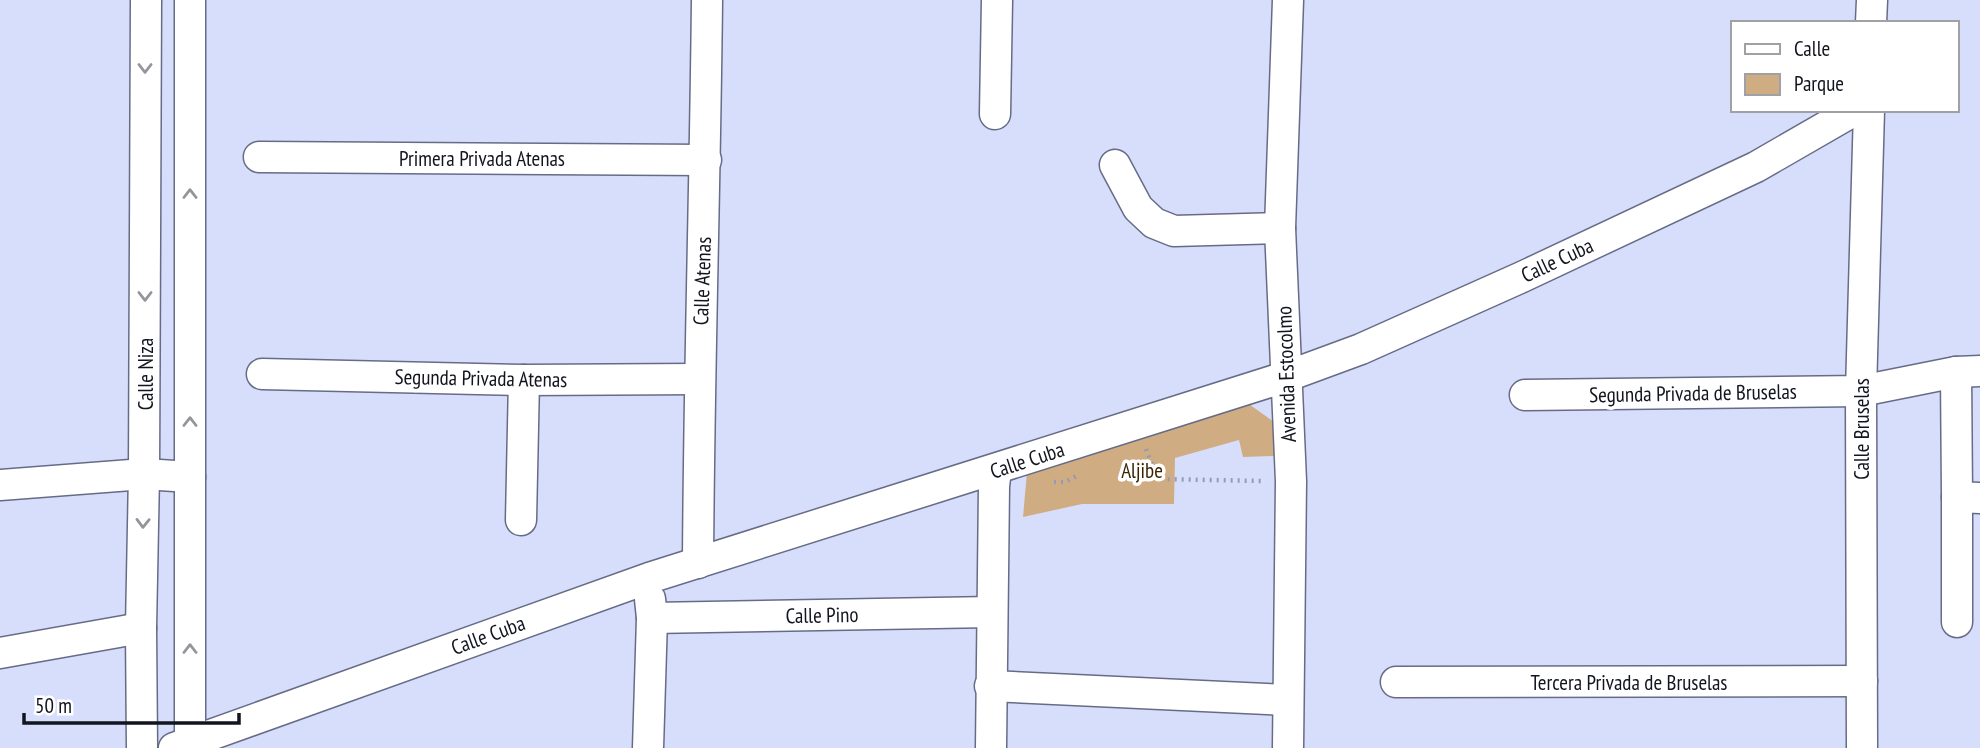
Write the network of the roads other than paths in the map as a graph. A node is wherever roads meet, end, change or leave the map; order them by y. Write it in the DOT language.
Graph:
graph roads {
  1 [pos="146,0"];
  2 [pos="190,0"];
  3 [pos="707,0"];
  4 [pos="997,0"];
  5 [pos="1288,0"];
  6 [pos="1872,0"];
  7 [pos="1871,21"];
  8 [pos="1852,112"];
  9 [pos="1869,112"];
  10 [pos="995,114"];
  11 [pos="259,156"];
  12 [pos="706,160"];
  13 [pos="1115,165"];
  14 [pos="1280,228"];
  15 [pos="1968,371"];
  16 [pos="262,374"];
  17 [pos="1285,377"];
  18 [pos="699,379"];
  19 [pos="524,380"];
  20 [pos="1861,391"];
  21 [pos="1525,395"];
  22 [pos="996,470"];
  23 [pos="145,474"];
  24 [pos="190,477"];
  25 [pos="0,485"];
  26 [pos="1969,497"];
  27 [pos="521,520"];
  28 [pos="698,563"];
  29 [pos="649,578"];
  30 [pos="992,612"];
  31 [pos="652,618"];
  32 [pos="1957,622"];
  33 [pos="141,628"];
  34 [pos="0,653"];
  35 [pos="1862,681"];
  36 [pos="1396,682"];
  37 [pos="990,686"];
  38 [pos="1288,700"];
  39 [pos="185,746"];
  40 [pos="142,748"];
  41 [pos="648,748"];
  42 [pos="991,748"];
  43 [pos="1288,748"];
  44 [pos="1862,748"];
  1 -- 23 [label="street, Calle Niza, one-way"];
  24 -- 2 [label="street, one-way"];
  3 -- 12 [label="street, Calle Atenas"];
  4 -- 10 [label="street"];
  5 -- 14 [label="street, Avenida Estocolmo"];
  6 -- 7 [label="street"];
  8 -- 17 [label="street, Calle Cuba"];
  9 -- 20 [label="street, Calle Bruselas"];
  11 -- 12 [label="street, Primera Privada Atenas"];
  12 -- 18 [label="street, Calle Atenas"];
  13 -- 14 [label="street"];
  14 -- 17 [label="street, Avenida Estocolmo"];
  15 -- 20 [label="street, Segunda Privada de Bruselas"];
  15 -- 26 [label="street"];
  16 -- 19 [label="street, Segunda Privada Atenas"];
  17 -- 22 [label="street, Calle Cuba"];
  17 -- 38 [label="street, Avenida Estocolmo"];
  18 -- 19 [label="street, Segunda Privada Atenas"];
  18 -- 28 [label="street, Calle Atenas"];
  19 -- 27 [label="street"];
  20 -- 21 [label="street, Segunda Privada de Bruselas"];
  20 -- 35 [label="street, Calle Bruselas"];
  22 -- 28 [label="street, Calle Cuba"];
  22 -- 30 [label="street"];
  23 -- 24 [label="street"];
  23 -- 25 [label="street"];
  23 -- 33 [label="street, Calle Niza, one-way"];
  39 -- 24 [label="street, one-way"];
  26 -- 32 [label="street"];
  28 -- 29 [label="street, Calle Cuba"];
  29 -- 31 [label="street"];
  29 -- 39 [label="street, Calle Cuba"];
  30 -- 31 [label="street, Calle Pino"];
  30 -- 37 [label="street"];
  31 -- 41 [label="street"];
  33 -- 34 [label="street"];
  33 -- 40 [label="street, Calle Niza"];
  35 -- 36 [label="street, Tercera Privada de Bruselas"];
  35 -- 44 [label="street, Calle Bruselas"];
  37 -- 38 [label="street"];
  37 -- 42 [label="street"];
  38 -- 43 [label="street, Avenida Estocolmo"];
}
